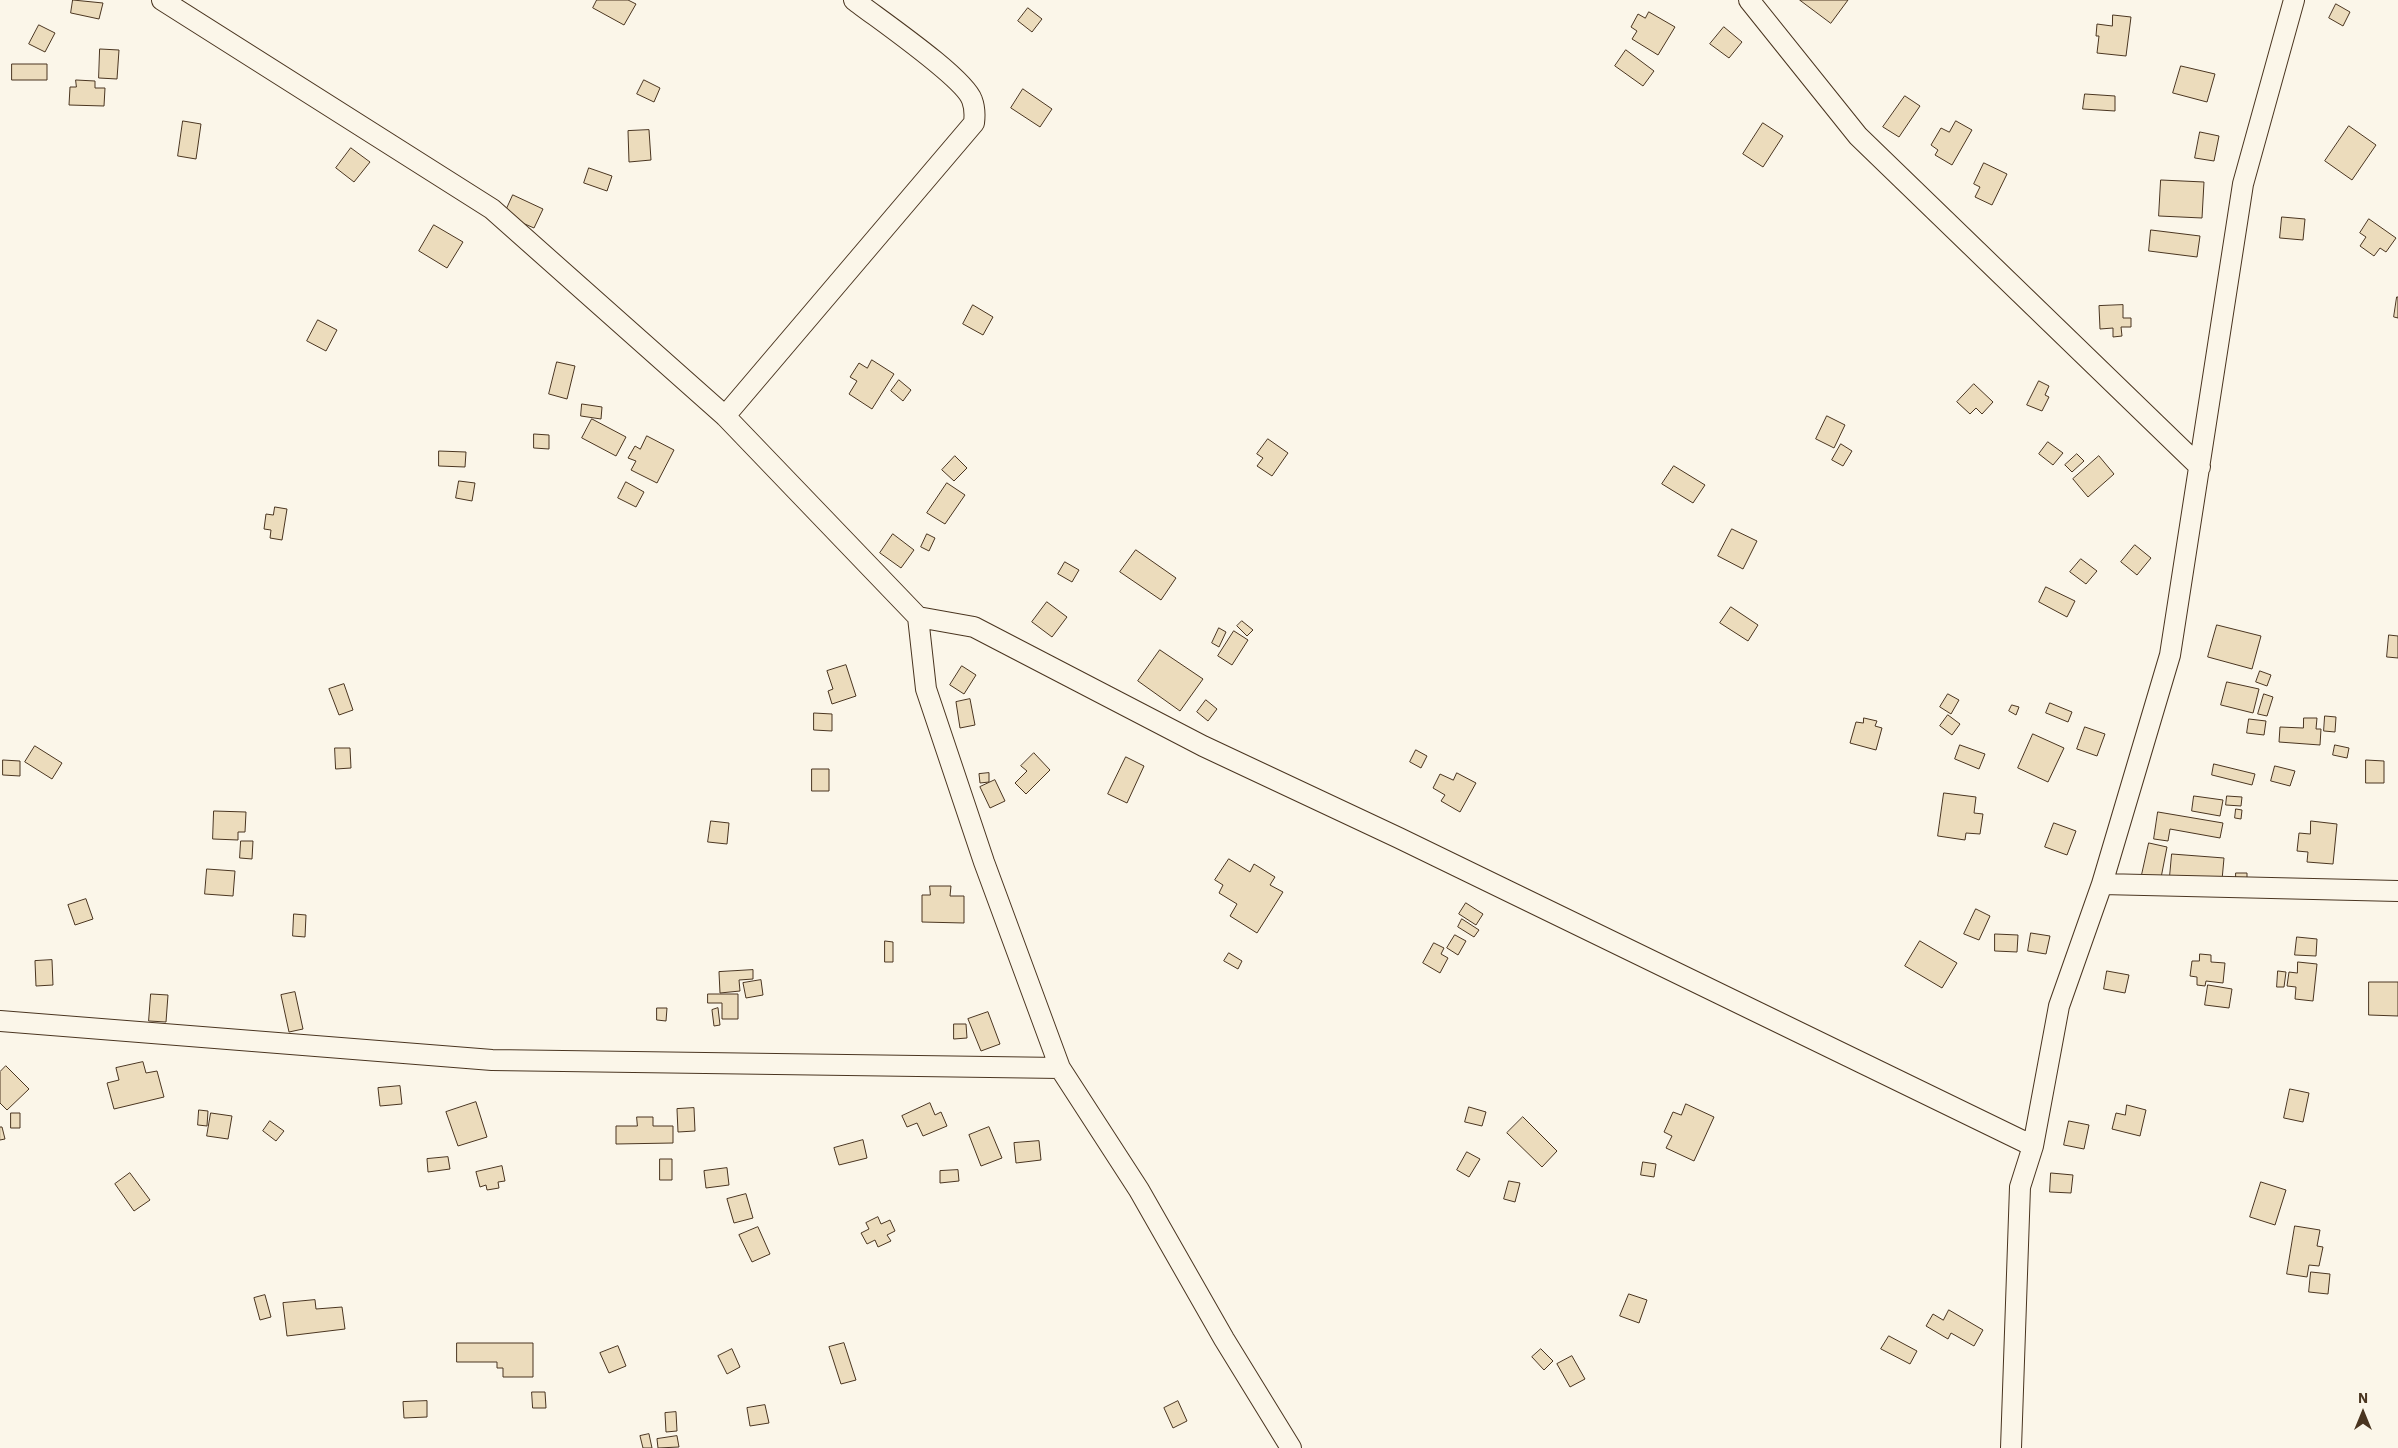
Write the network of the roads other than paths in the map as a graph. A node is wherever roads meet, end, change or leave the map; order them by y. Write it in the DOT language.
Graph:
graph roads {
  1 [pos="162,0"];
  2 [pos="854,0"];
  3 [pos="1749,0"];
  4 [pos="2294,0"];
  5 [pos="725,416"];
  6 [pos="2200,467"];
  7 [pos="918,617"];
  8 [pos="2102,884"];
  9 [pos="2398,891"];
  10 [pos="0,1021"];
  11 [pos="1060,1068"];
  12 [pos="2033,1146"];
  13 [pos="1291,1448"];
  14 [pos="2011,1448"];
  1 -- 5 [label="street"];
  2 -- 5 [label="street"];
  3 -- 6 [label="street"];
  4 -- 6 [label="street"];
  5 -- 7 [label="street"];
  6 -- 8 [label="street"];
  7 -- 11 [label="street"];
  7 -- 12 [label="street"];
  8 -- 9 [label="street"];
  8 -- 12 [label="street"];
  10 -- 11 [label="street"];
  11 -- 13 [label="street"];
  12 -- 14 [label="street"];
}
